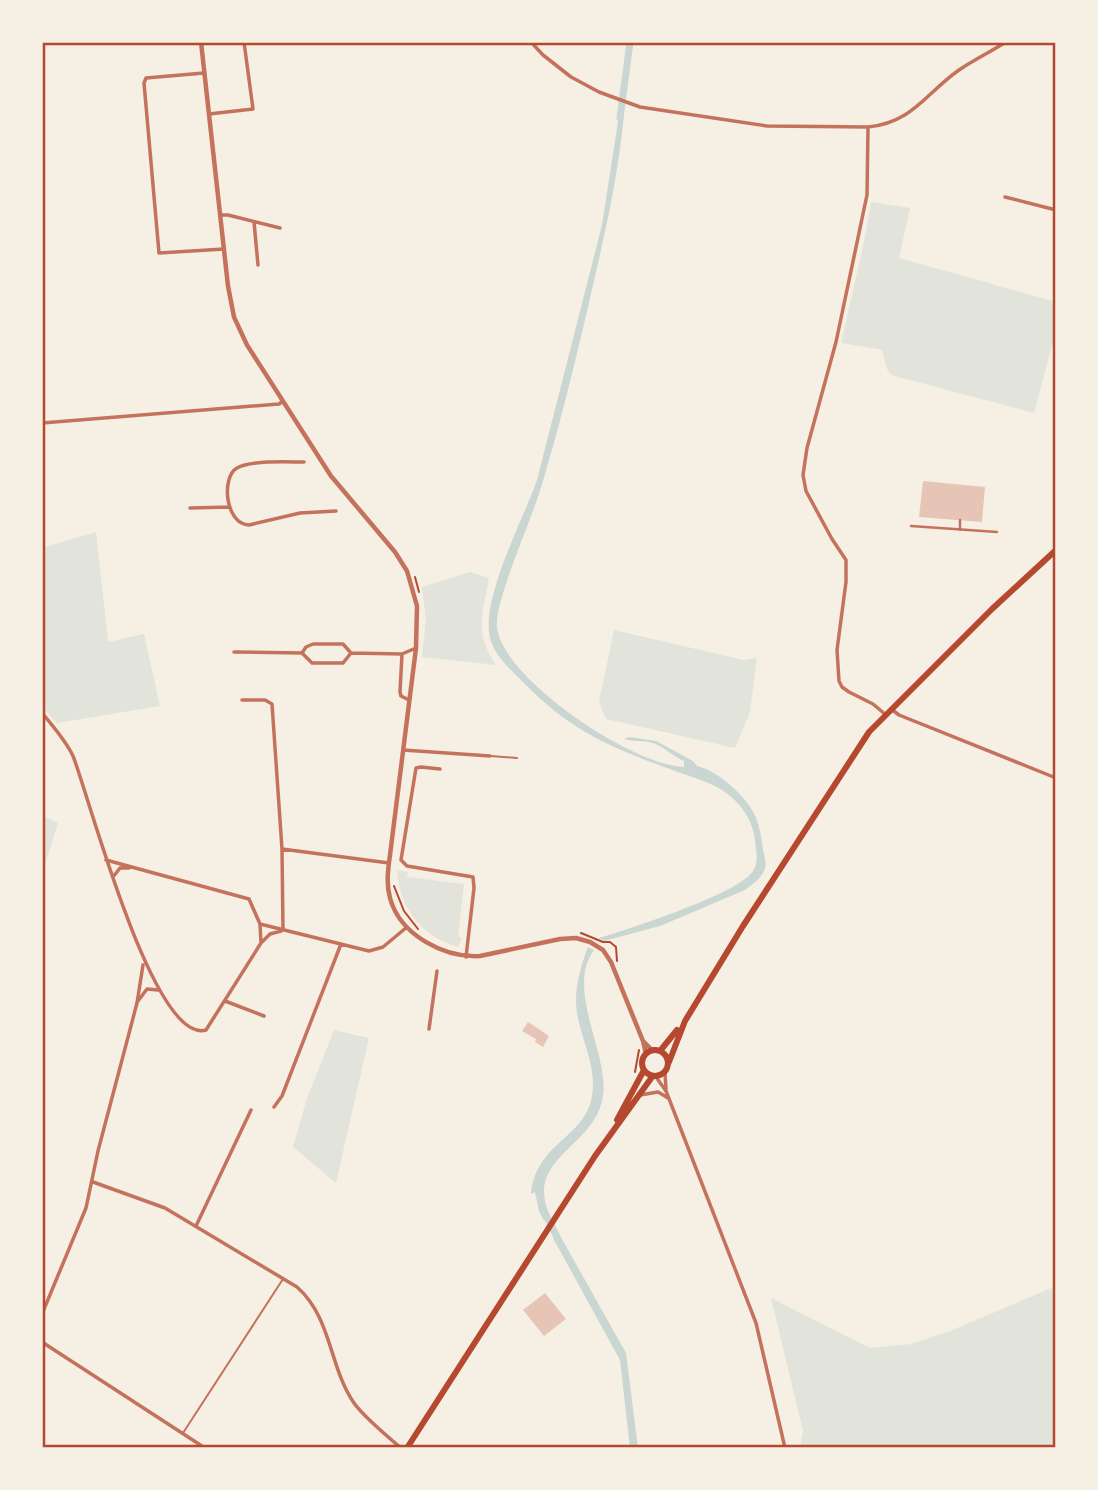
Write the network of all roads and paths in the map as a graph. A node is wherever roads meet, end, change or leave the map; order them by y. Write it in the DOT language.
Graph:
graph roads {
  1 [pos="201,42"];
  2 [pos="244,42"];
  3 [pos="531,42"];
  4 [pos="1006,42"];
  5 [pos="204,73"];
  6 [pos="209,114"];
  7 [pos="868,127"];
  8 [pos="1005,197"];
  9 [pos="1056,210"];
  10 [pos="220,215"];
  11 [pos="254,221"];
  12 [pos="280,228"];
  13 [pos="224,249"];
  14 [pos="258,265"];
  15 [pos="283,401"];
  16 [pos="42,422"];
  17 [pos="304,463"];
  18 [pos="230,507"];
  19 [pos="190,508"];
  20 [pos="337,511"];
  21 [pos="960,520"];
  22 [pos="911,526"];
  23 [pos="960,530"];
  24 [pos="997,532"];
  25 [pos="1056,550"];
  26 [pos="411,567"];
  27 [pos="421,601"];
  28 [pos="416,648"];
  29 [pos="234,652"];
  30 [pos="302,653"];
  31 [pos="351,653"];
  32 [pos="402,654"];
  33 [pos="243,700"];
  34 [pos="410,700"];
  35 [pos="889,712"];
  36 [pos="42,713"];
  37 [pos="403,750"];
  38 [pos="490,756"];
  39 [pos="517,758"];
  40 [pos="440,769"];
  41 [pos="1056,778"];
  42 [pos="392,833"];
  43 [pos="405,834"];
  44 [pos="282,849"];
  45 [pos="106,860"];
  46 [pos="389,863"];
  47 [pos="134,869"];
  48 [pos="113,877"];
  49 [pos="393,880"];
  50 [pos="260,924"];
  51 [pos="407,927"];
  52 [pos="283,930"];
  53 [pos="421,932"];
  54 [pos="575,932"];
  55 [pos="590,939"];
  56 [pos="261,943"];
  57 [pos="341,944"];
  58 [pos="602,945"];
  59 [pos="466,957"];
  60 [pos="144,962"];
  61 [pos="437,971"];
  62 [pos="158,990"];
  63 [pos="225,1001"];
  64 [pos="137,1003"];
  65 [pos="264,1016"];
  66 [pos="685,1021"];
  67 [pos="429,1029"];
  68 [pos="640,1047"];
  69 [pos="660,1051"];
  70 [pos="649,1052"];
  71 [pos="669,1062"];
  72 [pos="644,1070"];
  73 [pos="665,1073"];
  74 [pos="635,1076"];
  75 [pos="654,1077"];
  76 [pos="667,1095"];
  77 [pos="638,1096"];
  78 [pos="274,1107"];
  79 [pos="251,1110"];
  80 [pos="615,1125"];
  81 [pos="93,1182"];
  82 [pos="196,1226"];
  83 [pos="283,1278"];
  84 [pos="42,1314"];
  85 [pos="42,1342"];
  86 [pos="183,1433"];
  87 [pos="205,1448"];
  88 [pos="401,1448"];
  89 [pos="407,1448"];
  90 [pos="785,1448"];
  1 -- 5 [label="street"];
  2 -- 6 [label="street"];
  3 -- 7 [label="street"];
  4 -- 7 [label="street"];
  5 -- 6 [label="street"];
  5 -- 13 [label="street"];
  6 -- 10 [label="street"];
  7 -- 35 [label="street"];
  8 -- 9 [label="street"];
  10 -- 11 [label="street"];
  10 -- 13 [label="street"];
  11 -- 12 [label="street"];
  11 -- 14 [label="street"];
  13 -- 15 [label="street"];
  15 -- 16 [label="street"];
  15 -- 28 [label="street"];
  17 -- 18 [label="street"];
  18 -- 19 [label="street"];
  18 -- 20 [label="street"];
  21 -- 23 [label="street"];
  22 -- 23 [label="street"];
  23 -- 24 [label="street"];
  25 -- 35 [label="main road"];
  26 -- 27 [label="path"];
  28 -- 32 [label="street"];
  28 -- 34 [label="street"];
  29 -- 30 [label="street"];
  30 -- 31 [label="street"];
  30 -- 31 [label="street"];
  31 -- 32 [label="street"];
  32 -- 34 [label="street"];
  33 -- 44 [label="street"];
  34 -- 37 [label="street"];
  35 -- 41 [label="street"];
  35 -- 66 [label="main road"];
  36 -- 45 [label="street"];
  37 -- 38 [label="street"];
  37 -- 42 [label="street"];
  38 -- 39 [label="lane"];
  40 -- 43 [label="street"];
  42 -- 43 [label="street"];
  42 -- 46 [label="street"];
  43 -- 59 [label="street"];
  44 -- 46 [label="street"];
  44 -- 52 [label="street"];
  45 -- 47 [label="street"];
  45 -- 48 [label="street"];
  46 -- 51 [label="street"];
  47 -- 48 [label="street"];
  47 -- 50 [label="street"];
  48 -- 60 [label="street"];
  49 -- 53 [label="path"];
  50 -- 52 [label="street"];
  50 -- 56 [label="street"];
  51 -- 57 [label="street"];
  51 -- 59 [label="street"];
  52 -- 56 [label="street"];
  52 -- 57 [label="street"];
  54 -- 55 [label="path"];
  55 -- 58 [label="street"];
  55 -- 58 [label="path"];
  55 -- 59 [label="street"];
  56 -- 63 [label="street"];
  57 -- 78 [label="street"];
  58 -- 70 [label="street"];
  60 -- 62 [label="street"];
  60 -- 64 [label="street"];
  61 -- 67 [label="street"];
  62 -- 63 [label="street"];
  62 -- 64 [label="street"];
  63 -- 65 [label="street"];
  64 -- 81 [label="street"];
  66 -- 69 [label="main road"];
  66 -- 71 [label="main road"];
  68 -- 74 [label="path"];
  69 -- 70 [label="main road"];
  69 -- 71 [label="main road"];
  70 -- 72 [label="main road"];
  71 -- 73 [label="main road"];
  72 -- 75 [label="main road"];
  72 -- 80 [label="main road"];
  73 -- 75 [label="main road"];
  73 -- 76 [label="street"];
  75 -- 76 [label="street"];
  75 -- 77 [label="main road"];
  76 -- 77 [label="street"];
  76 -- 90 [label="street"];
  77 -- 80 [label="main road"];
  79 -- 82 [label="street"];
  80 -- 89 [label="main road"];
  81 -- 82 [label="street"];
  81 -- 84 [label="street"];
  82 -- 83 [label="street"];
  83 -- 86 [label="lane"];
  83 -- 88 [label="street"];
  85 -- 86 [label="street"];
  86 -- 87 [label="street"];
}
